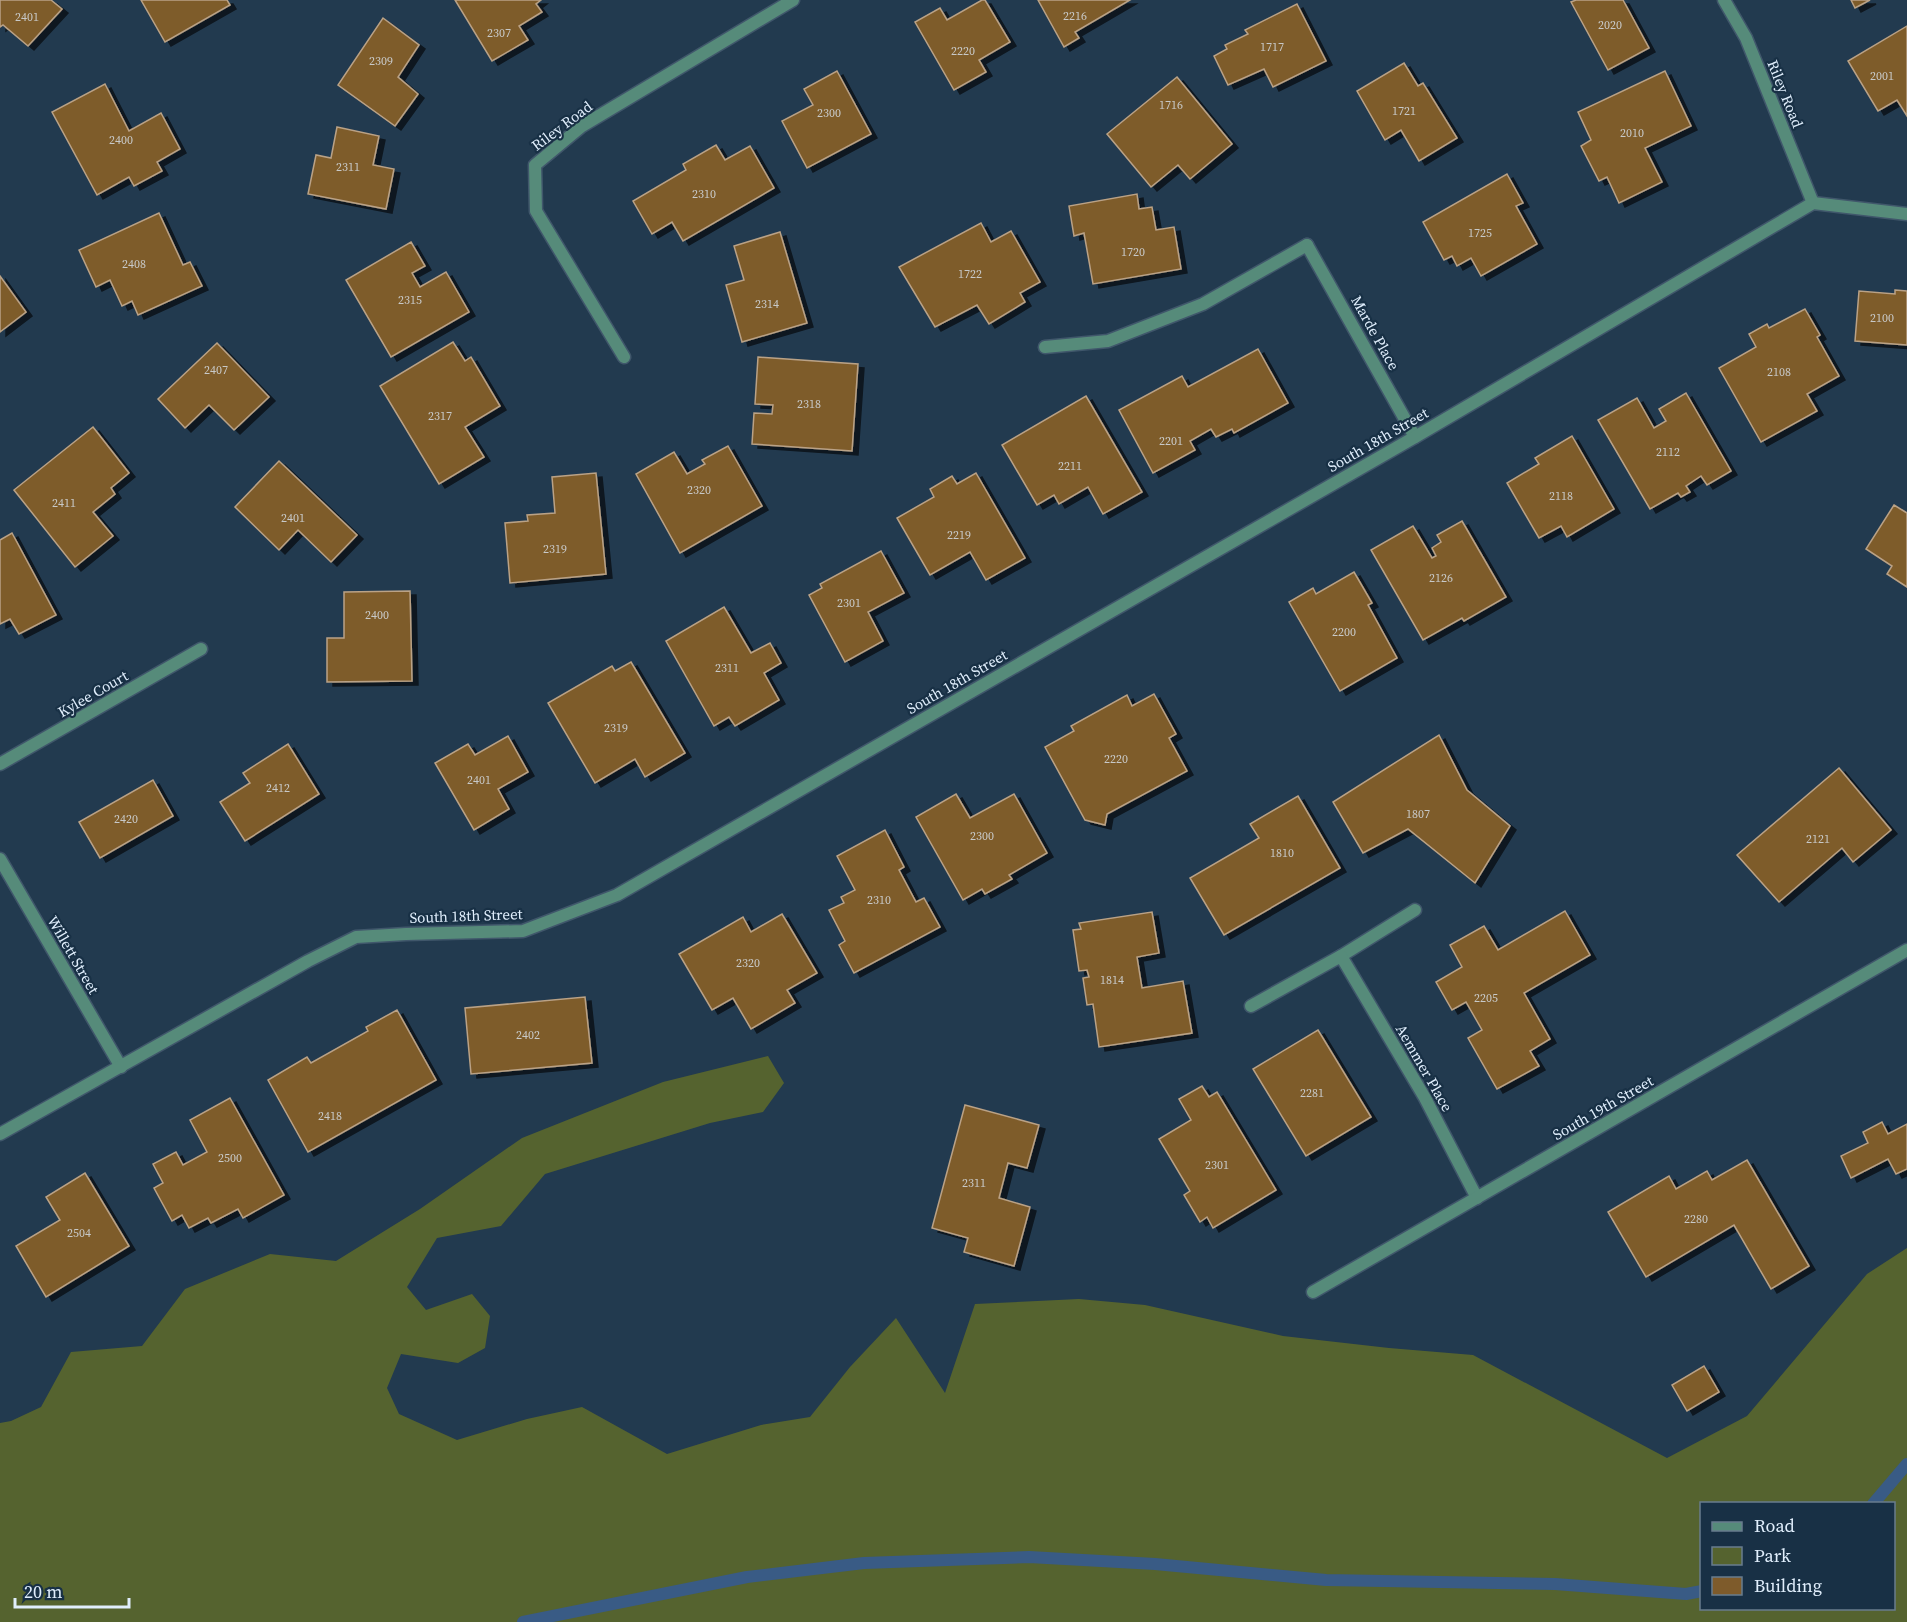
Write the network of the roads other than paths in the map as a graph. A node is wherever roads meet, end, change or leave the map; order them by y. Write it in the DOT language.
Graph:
graph roads {
  1 [pos="793,0"];
  2 [pos="1724,0"];
  3 [pos="1813,203"];
  4 [pos="1907,214"];
  5 [pos="1045,347"];
  6 [pos="624,357"];
  7 [pos="1415,437"];
  8 [pos="201,649"];
  9 [pos="0,765"];
  10 [pos="0,859"];
  11 [pos="1415,910"];
  12 [pos="1907,950"];
  13 [pos="1341,956"];
  14 [pos="1251,1006"];
  15 [pos="120,1067"];
  16 [pos="0,1134"];
  17 [pos="1477,1198"];
  18 [pos="1313,1292"];
  1 -- 6 [label="street, Riley Road"];
  2 -- 3 [label="street, Riley Road"];
  3 -- 4 [label="street"];
  3 -- 7 [label="street, South 18th Street"];
  5 -- 7 [label="street, Marde Place"];
  7 -- 15 [label="street, South 18th Street"];
  8 -- 9 [label="street, Kylee Court"];
  10 -- 15 [label="street, Willett Street"];
  11 -- 13 [label="street"];
  12 -- 17 [label="street, South 19th Street"];
  13 -- 14 [label="street"];
  13 -- 17 [label="street, Aemmer Place"];
  15 -- 16 [label="street, South 18th Street"];
  17 -- 18 [label="street, South 19th Street"];
}
